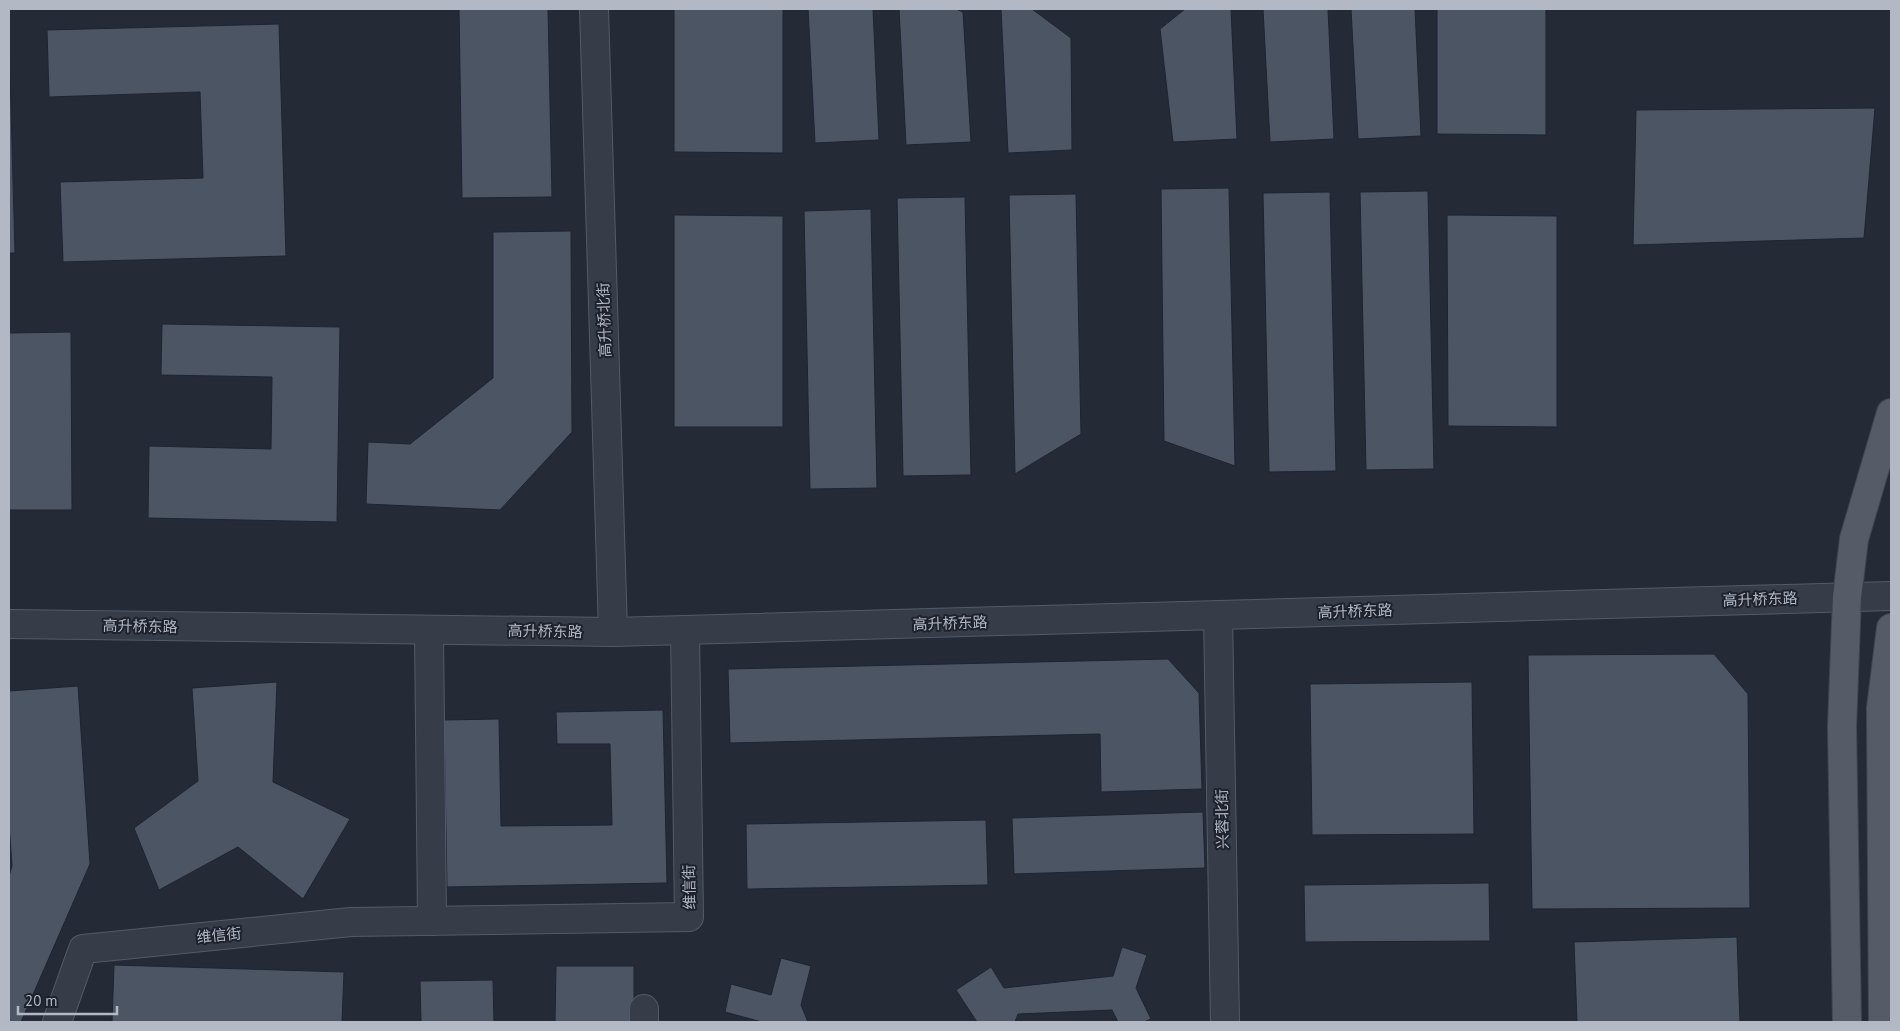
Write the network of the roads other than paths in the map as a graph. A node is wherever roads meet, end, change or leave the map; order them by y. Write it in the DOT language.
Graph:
graph roads {
  1 [pos="594,9"];
  2 [pos="1891,413"];
  3 [pos="1891,596"];
  4 [pos="1847,597"];
  5 [pos="1218,615"];
  6 [pos="9,624"];
  7 [pos="1891,628"];
  8 [pos="429,630"];
  9 [pos="686,630"];
  10 [pos="614,632"];
  11 [pos="432,921"];
  12 [pos="57,1022"];
  13 [pos="1226,1022"];
  14 [pos="1847,1022"];
  15 [pos="1883,1022"];
  1 -- 10 [label="street, 高升桥北街"];
  2 -- 4 [label="main road"];
  3 -- 4 [label="street, 高升桥东路"];
  4 -- 5 [label="street, 高升桥东路"];
  4 -- 14 [label="main road"];
  5 -- 9 [label="street, 高升桥东路"];
  5 -- 13 [label="street, 兴蓉北街"];
  6 -- 8 [label="street, 高升桥东路"];
  7 -- 15 [label="main road"];
  8 -- 10 [label="street, 高升桥东路"];
  8 -- 11 [label="street"];
  9 -- 10 [label="street, 高升桥东路"];
  9 -- 11 [label="street, 维信街"];
  11 -- 12 [label="street, 维信街"];
}
